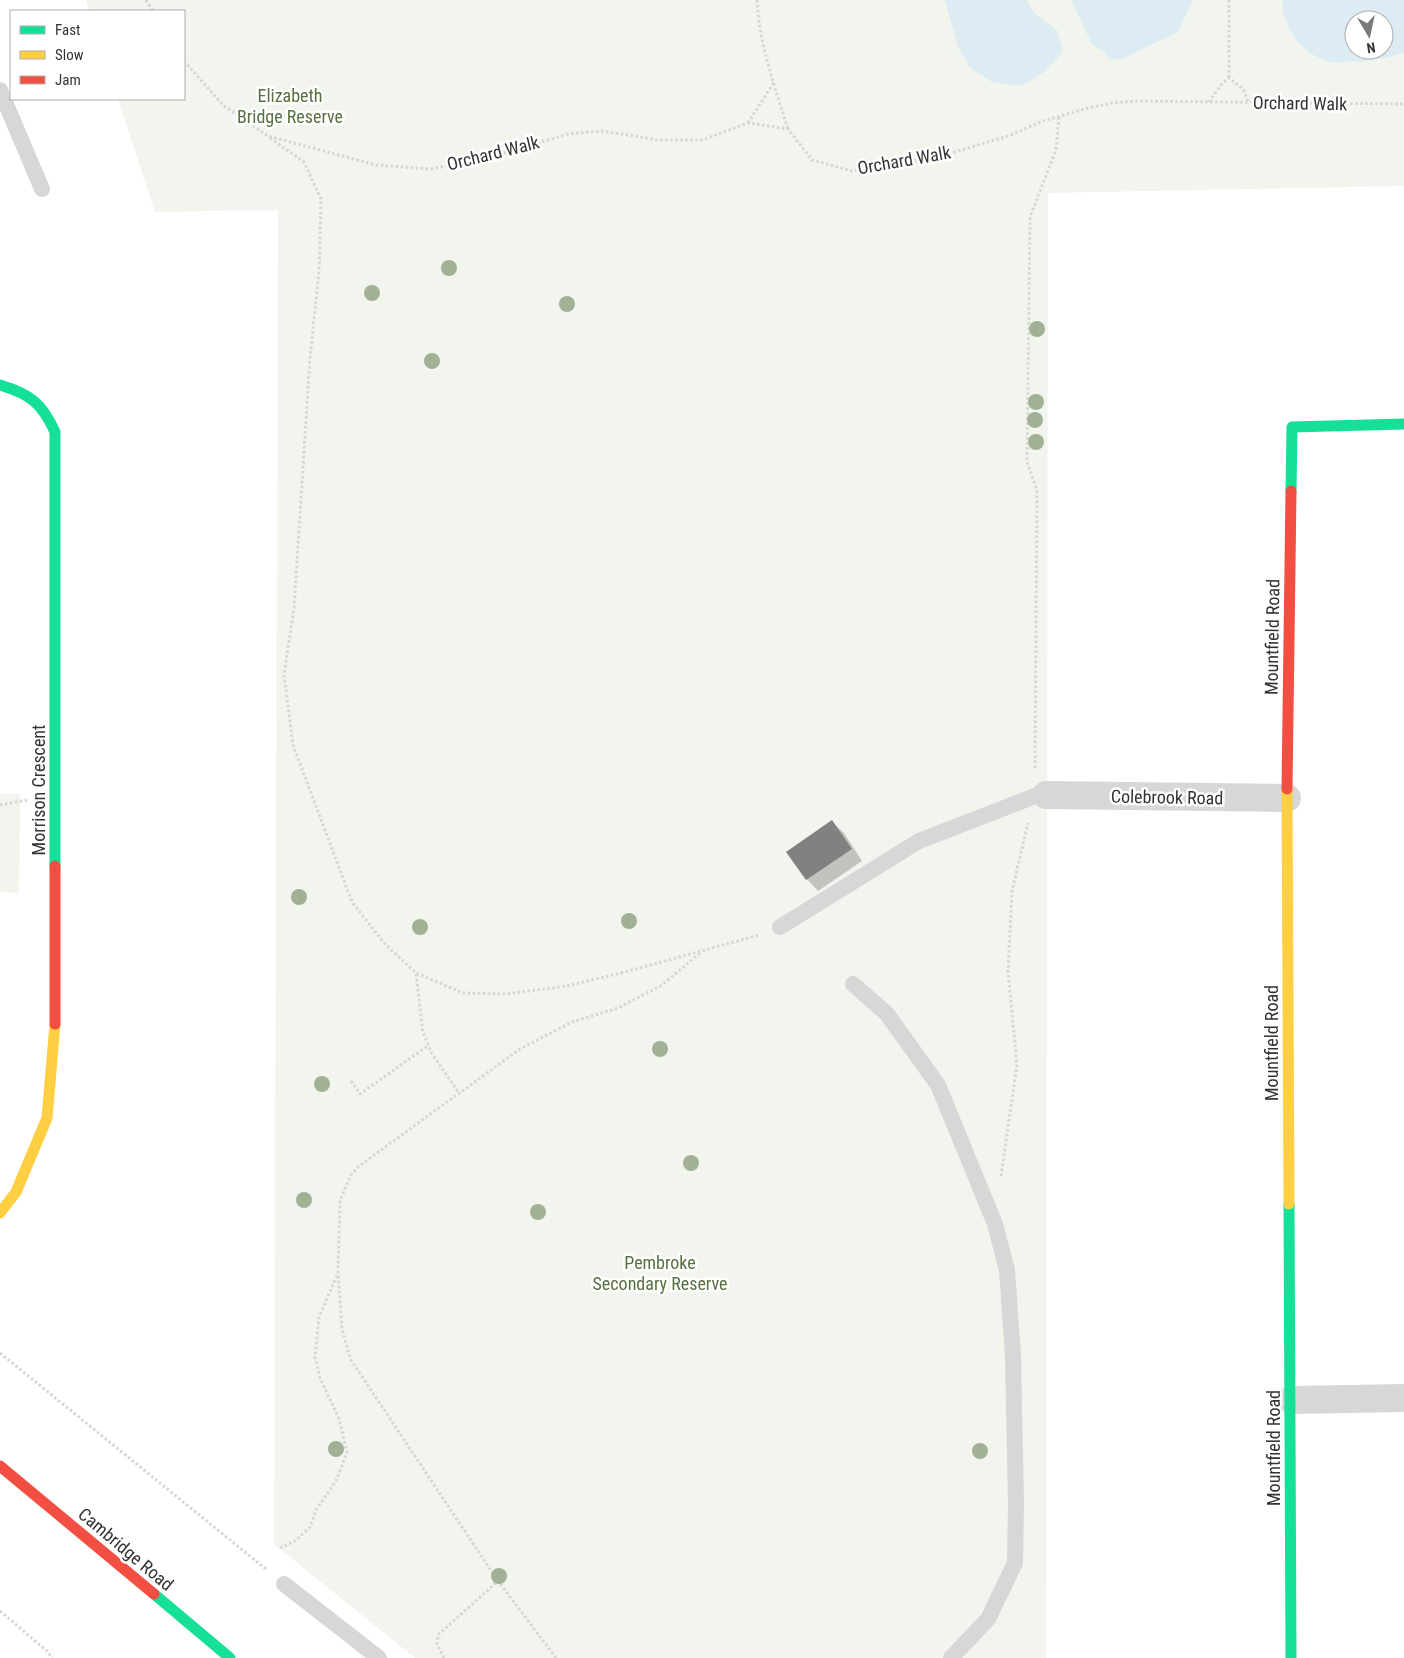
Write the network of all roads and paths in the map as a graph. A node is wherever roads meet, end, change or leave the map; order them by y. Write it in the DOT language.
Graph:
graph roads {
  1 [pos="757,0"];
  2 [pos="1229,0"];
  3 [pos="185,62"];
  4 [pos="1229,78"];
  5 [pos="774,82"];
  6 [pos="0,90"];
  7 [pos="1210,102"];
  8 [pos="1249,103"];
  9 [pos="1404,104"];
  10 [pos="1059,116"];
  11 [pos="748,123"];
  12 [pos="788,128"];
  13 [pos="268,136"];
  14 [pos="42,189"];
  15 [pos="0,385"];
  16 [pos="1404,424"];
  17 [pos="1041,796"];
  18 [pos="1287,798"];
  19 [pos="780,926"];
  20 [pos="702,952"];
  21 [pos="416,973"];
  22 [pos="853,984"];
  23 [pos="428,1046"];
  24 [pos="351,1081"];
  25 [pos="459,1093"];
  26 [pos="1001,1178"];
  27 [pos="0,1213"];
  28 [pos="338,1272"];
  29 [pos="0,1353"];
  30 [pos="1404,1398"];
  31 [pos="1291,1400"];
  32 [pos="0,1466"];
  33 [pos="280,1548"];
  34 [pos="498,1581"];
  35 [pos="284,1584"];
  36 [pos="0,1611"];
  37 [pos="52,1658"];
  38 [pos="230,1658"];
  39 [pos="379,1658"];
  40 [pos="444,1658"];
  41 [pos="556,1658"];
  42 [pos="950,1658"];
  43 [pos="1291,1658"];
  1 -- 5 [label="path"];
  2 -- 4 [label="path"];
  3 -- 13 [label="path, Orchard Walk"];
  4 -- 7 [label="path"];
  4 -- 8 [label="path"];
  5 -- 11 [label="path"];
  5 -- 12 [label="path"];
  6 -- 14 [label="lane"];
  7 -- 8 [label="path, Orchard Walk"];
  7 -- 10 [label="path, Orchard Walk"];
  8 -- 9 [label="path, Orchard Walk"];
  10 -- 12 [label="path, Orchard Walk"];
  10 -- 17 [label="path"];
  11 -- 12 [label="path, Orchard Walk"];
  11 -- 13 [label="path, Orchard Walk"];
  13 -- 21 [label="path"];
  15 -- 27 [label="street, Morrison Crescent"];
  16 -- 18 [label="street, Mountfield Road"];
  17 -- 18 [label="street, Colebrook Road"];
  17 -- 19 [label="lane"];
  17 -- 26 [label="path"];
  18 -- 31 [label="street, Mountfield Road"];
  19 -- 20 [label="path"];
  20 -- 21 [label="path"];
  20 -- 25 [label="path"];
  21 -- 23 [label="path"];
  22 -- 42 [label="lane"];
  23 -- 24 [label="path"];
  23 -- 25 [label="path"];
  25 -- 28 [label="path"];
  28 -- 33 [label="path"];
  28 -- 34 [label="path"];
  29 -- 35 [label="path"];
  30 -- 31 [label="street"];
  31 -- 43 [label="street, Mountfield Road"];
  32 -- 38 [label="street, Cambridge Road"];
  34 -- 40 [label="path"];
  34 -- 41 [label="path"];
  35 -- 39 [label="lane"];
  36 -- 37 [label="path"];
}
